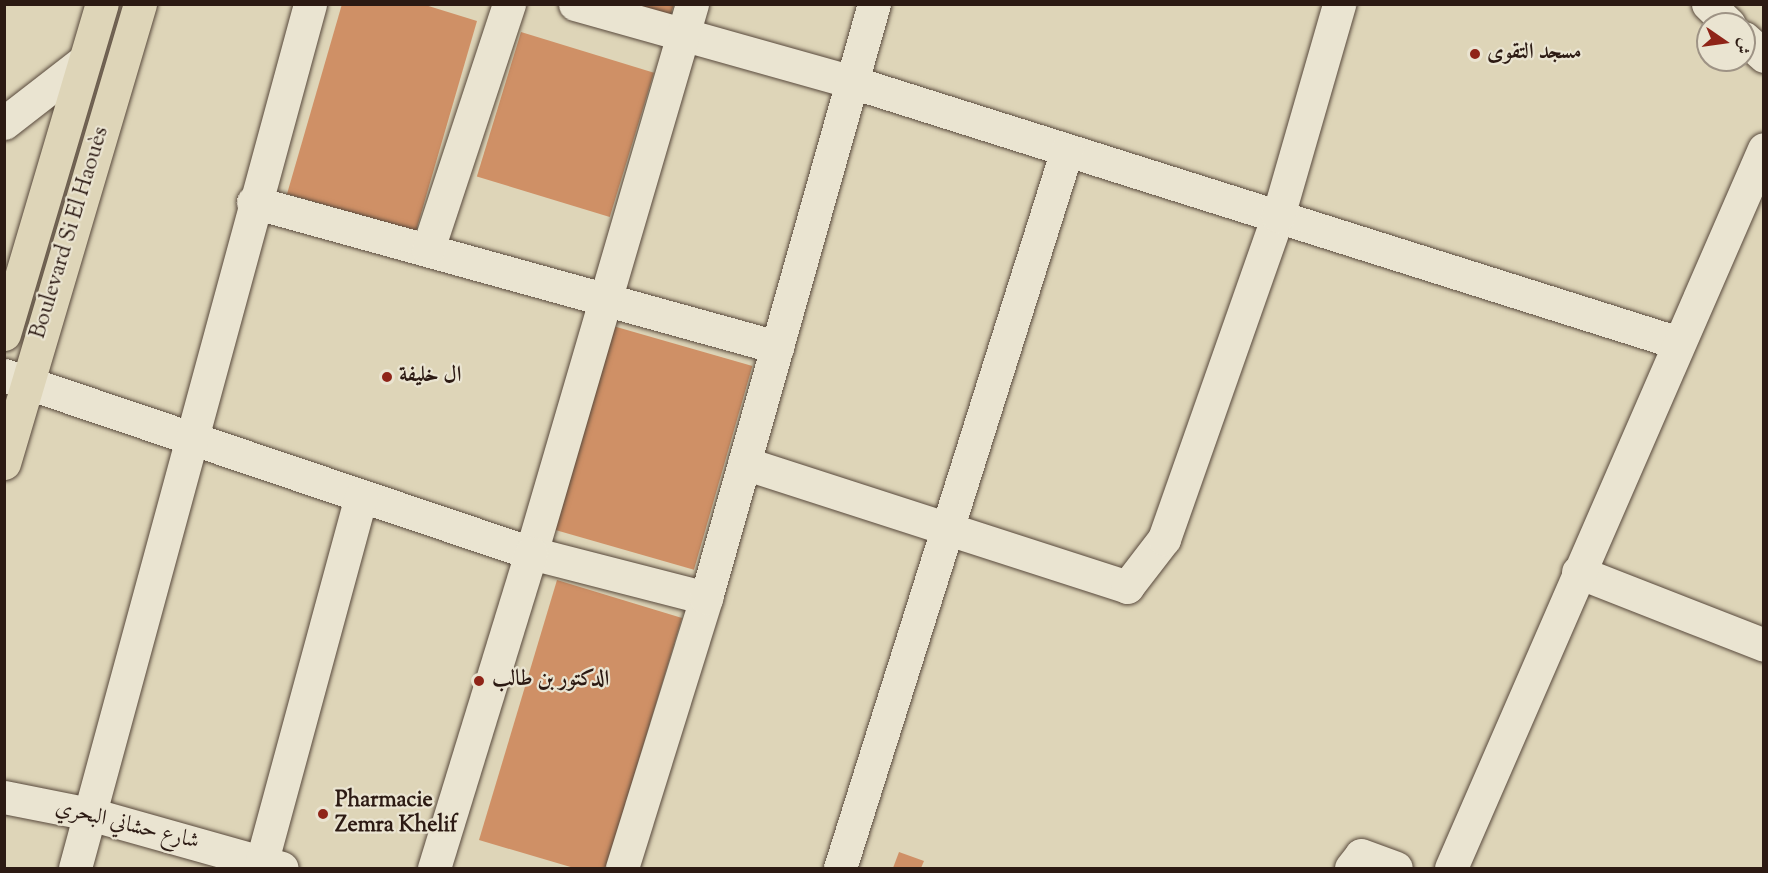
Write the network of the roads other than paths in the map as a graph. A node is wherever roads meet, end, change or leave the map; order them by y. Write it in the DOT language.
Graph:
graph roads {
  1 [pos="102,4"];
  2 [pos="140,4"];
  3 [pos="310,4"];
  4 [pos="509,4"];
  5 [pos="575,4"];
  6 [pos="874,4"];
  7 [pos="1339,4"];
  8 [pos="688,18"];
  9 [pos="84,61"];
  10 [pos="852,82"];
  11 [pos="4,123"];
  12 [pos="1067,150"];
  13 [pos="1759,173"];
  14 [pos="254,202"];
  15 [pos="1278,216"];
  16 [pos="428,249"];
  17 [pos="604,298"];
  18 [pos="4,334"];
  19 [pos="1679,343"];
  20 [pos="777,347"];
  21 [pos="15,378"];
  22 [pos="190,438"];
  23 [pos="4,463"];
  24 [pos="744,463"];
  25 [pos="361,496"];
  26 [pos="948,532"];
  27 [pos="531,553"];
  28 [pos="1578,572"];
  29 [pos="706,598"];
  30 [pos="1764,645"];
  31 [pos="4,797"];
  32 [pos="90,814"];
  33 [pos="268,866"];
  34 [pos="75,868"];
  35 [pos="434,868"];
  36 [pos="622,868"];
  37 [pos="840,868"];
  38 [pos="1351,868"];
  39 [pos="1396,868"];
  40 [pos="1451,868"];
  1 -- 9 [label="main road, Boulevard Si El Haouès"];
  2 -- 21 [label="main road, Boulevard Si El Haouès"];
  3 -- 14 [label="street"];
  4 -- 16 [label="street"];
  5 -- 8 [label="street"];
  6 -- 10 [label="street"];
  7 -- 15 [label="street"];
  8 -- 10 [label="street"];
  8 -- 17 [label="street"];
  9 -- 11 [label="street"];
  9 -- 18 [label="main road, Boulevard Si El Haouès"];
  10 -- 12 [label="street"];
  10 -- 20 [label="street"];
  12 -- 15 [label="street"];
  12 -- 26 [label="street"];
  13 -- 19 [label="street"];
  14 -- 16 [label="street"];
  14 -- 22 [label="street"];
  15 -- 19 [label="street"];
  15 -- 26 [label="street"];
  16 -- 17 [label="street"];
  17 -- 20 [label="street"];
  17 -- 27 [label="street"];
  19 -- 28 [label="street"];
  20 -- 24 [label="street"];
  21 -- 22 [label="street"];
  21 -- 23 [label="main road, Boulevard Si El Haouès"];
  22 -- 25 [label="street"];
  22 -- 32 [label="street"];
  24 -- 26 [label="street"];
  24 -- 29 [label="street"];
  25 -- 27 [label="street"];
  25 -- 33 [label="street"];
  26 -- 37 [label="street"];
  27 -- 29 [label="street"];
  27 -- 35 [label="street"];
  28 -- 30 [label="street"];
  28 -- 40 [label="street"];
  29 -- 36 [label="street"];
  31 -- 32 [label="street, شارع حشاني البحري"];
  32 -- 33 [label="street, شارع حشاني البحري"];
  32 -- 34 [label="street"];
  38 -- 39 [label="street"];
}
